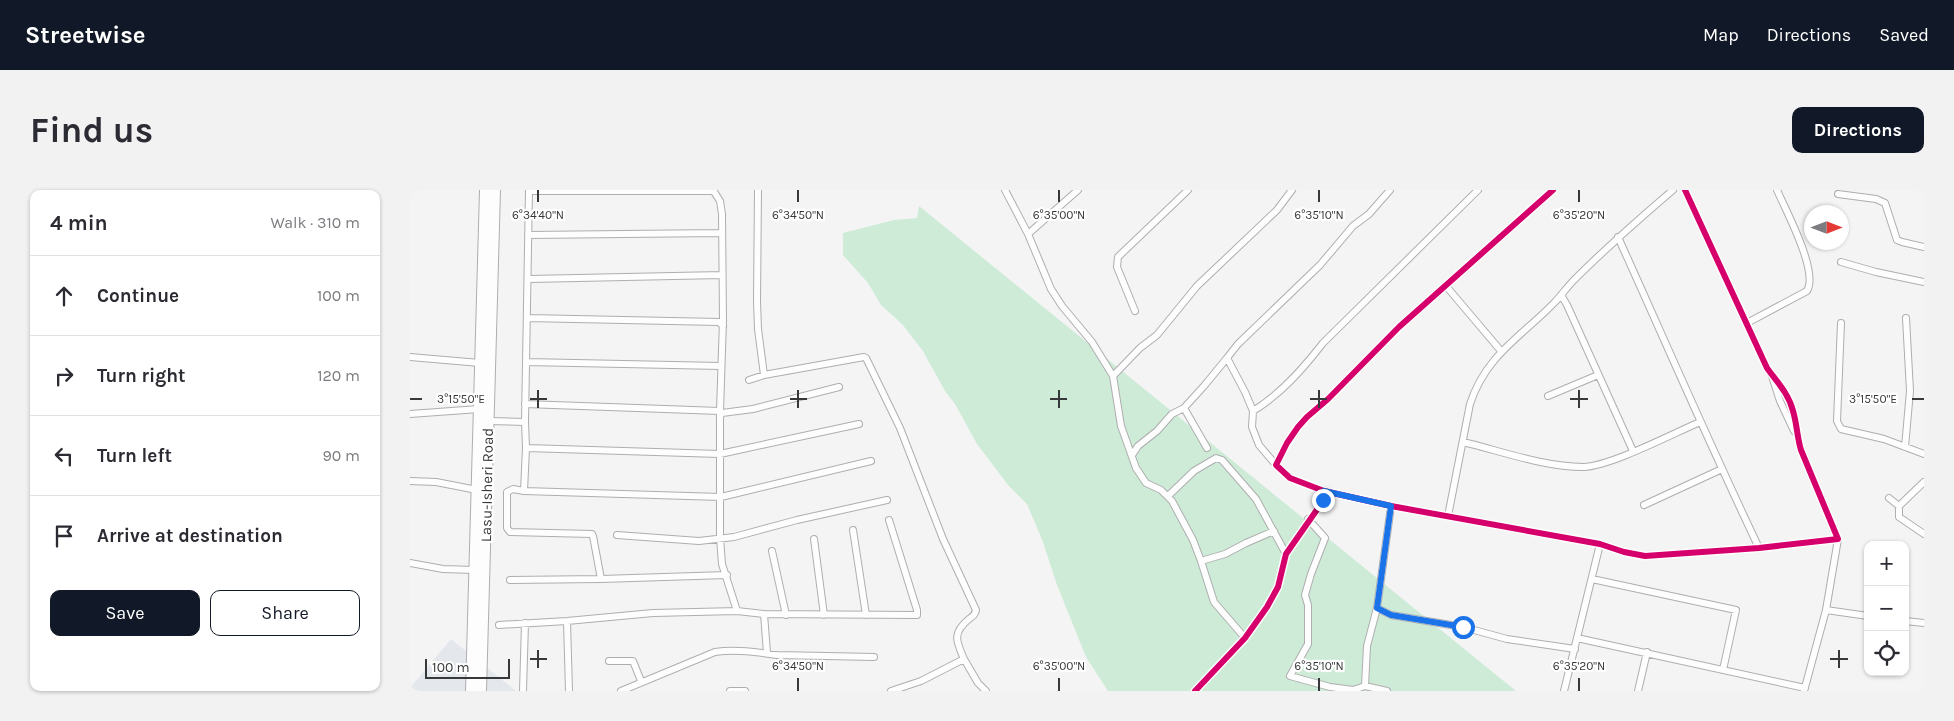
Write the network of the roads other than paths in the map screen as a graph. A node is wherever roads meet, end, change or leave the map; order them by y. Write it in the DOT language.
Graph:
graph roads {
  1 [pos="485,190"];
  2 [pos="495,190"];
  3 [pos="714,190"];
  4 [pos="758,190"];
  5 [pos="1005,190"];
  6 [pos="1078,190"];
  7 [pos="1188,190"];
  8 [pos="1292,190"];
  9 [pos="1390,190"];
  10 [pos="1478,190"];
  11 [pos="1553,190"];
  12 [pos="1673,190"];
  13 [pos="1685,190"];
  14 [pos="1777,190"];
  15 [pos="529,191"];
  16 [pos="1838,194"];
  17 [pos="721,233"];
  18 [pos="1028,234"];
  19 [pos="528,235"];
  20 [pos="1618,237"];
  21 [pos="1924,247"];
  22 [pos="1842,262"];
  23 [pos="722,275"];
  24 [pos="528,279"];
  25 [pos="1924,282"];
  26 [pos="488,284"];
  27 [pos="1446,286"];
  28 [pos="1560,295"];
  29 [pos="1135,311"];
  30 [pos="527,318"];
  31 [pos="1906,318"];
  32 [pos="1841,322"];
  33 [pos="1747,323"];
  34 [pos="722,326"];
  35 [pos="1501,351"];
  36 [pos="410,357"];
  37 [pos="1227,358"];
  38 [pos="526,362"];
  39 [pos="480,363"];
  40 [pos="721,366"];
  41 [pos="764,375"];
  42 [pos="1598,375"];
  43 [pos="1113,376"];
  44 [pos="749,380"];
  45 [pos="839,387"];
  46 [pos="1548,396"];
  47 [pos="525,404"];
  48 [pos="1184,408"];
  49 [pos="479,409"];
  50 [pos="1253,411"];
  51 [pos="410,414"];
  52 [pos="720,414"];
  53 [pos="489,421"];
  54 [pos="525,422"];
  55 [pos="1700,422"];
  56 [pos="859,424"];
  57 [pos="1463,442"];
  58 [pos="1906,447"];
  59 [pos="526,448"];
  60 [pos="1207,448"];
  61 [pos="1633,451"];
  62 [pos="720,454"];
  63 [pos="1924,454"];
  64 [pos="1132,455"];
  65 [pos="871,461"];
  66 [pos="1276,465"];
  67 [pos="1722,469"];
  68 [pos="410,481"];
  69 [pos="1924,482"];
  70 [pos="477,490"];
  71 [pos="524,491"];
  72 [pos="1324,491"];
  73 [pos="1168,496"];
  74 [pos="721,497"];
  75 [pos="1889,498"];
  76 [pos="886,500"];
  77 [pos="1644,505"];
  78 [pos="1391,506"];
  79 [pos="1899,506"];
  80 [pos="1448,516"];
  81 [pos="1308,519"];
  82 [pos="889,520"];
  83 [pos="476,524"];
  84 [pos="487,525"];
  85 [pos="852,530"];
  86 [pos="1274,531"];
  87 [pos="1924,534"];
  88 [pos="616,535"];
  89 [pos="720,538"];
  90 [pos="814,539"];
  91 [pos="1838,539"];
  92 [pos="1600,544"];
  93 [pos="1760,548"];
  94 [pos="772,550"];
  95 [pos="1286,554"];
  96 [pos="1201,561"];
  97 [pos="410,563"];
  98 [pos="474,570"];
  99 [pos="727,575"];
  100 [pos="601,579"];
  101 [pos="1592,579"];
  102 [pos="510,580"];
  103 [pos="1377,608"];
  104 [pos="1826,610"];
  105 [pos="737,611"];
  106 [pos="764,614"];
  107 [pos="786,615"];
  108 [pos="824,615"];
  109 [pos="866,615"];
  110 [pos="1864,615"];
  111 [pos="567,622"];
  112 [pos="1909,622"];
  113 [pos="525,623"];
  114 [pos="1924,624"];
  115 [pos="499,625"];
  116 [pos="1245,638"];
  117 [pos="1577,638"];
  118 [pos="1575,648"];
  119 [pos="1647,652"];
  120 [pos="767,653"];
  121 [pos="874,657"];
  122 [pos="964,659"];
  123 [pos="609,661"];
  124 [pos="1724,670"];
  125 [pos="641,682"];
  126 [pos="1365,686"];
  127 [pos="906,689"];
  128 [pos="1805,689"];
  129 [pos="471,691"];
  130 [pos="481,691"];
  131 [pos="523,691"];
  132 [pos="569,691"];
  133 [pos="620,691"];
  134 [pos="730,691"];
  135 [pos="745,691"];
  136 [pos="891,691"];
  137 [pos="986,691"];
  138 [pos="1195,691"];
  139 [pos="1387,691"];
  140 [pos="1564,691"];
  141 [pos="1638,691"];
  1 -- 26 [label="main road, Lasu-Isheri Road"];
  2 -- 26 [label="main road, Lasu-Isheri Road"];
  3 -- 15 [label="street"];
  3 -- 17 [label="street"];
  4 -- 41 [label="street"];
  5 -- 18 [label="street"];
  6 -- 18 [label="street"];
  7 -- 29 [label="street"];
  8 -- 43 [label="street"];
  9 -- 37 [label="street"];
  10 -- 50 [label="street"];
  11 -- 27 [label="street"];
  12 -- 20 [label="street"];
  13 -- 33 [label="street"];
  14 -- 33 [label="street"];
  15 -- 19 [label="street"];
  16 -- 21 [label="street"];
  17 -- 19 [label="street"];
  17 -- 23 [label="street"];
  18 -- 43 [label="street"];
  19 -- 24 [label="street"];
  20 -- 28 [label="street"];
  20 -- 55 [label="street"];
  22 -- 25 [label="street"];
  23 -- 24 [label="street"];
  23 -- 34 [label="street"];
  24 -- 30 [label="street"];
  26 -- 39 [label="main road, Lasu-Isheri Road"];
  26 -- 53 [label="main road, Lasu-Isheri Road"];
  27 -- 35 [label="street"];
  27 -- 66 [label="street"];
  28 -- 35 [label="street"];
  28 -- 42 [label="street"];
  30 -- 34 [label="street"];
  30 -- 38 [label="street"];
  31 -- 58 [label="street"];
  32 -- 58 [label="street"];
  33 -- 91 [label="street"];
  34 -- 40 [label="street"];
  35 -- 57 [label="street"];
  36 -- 39 [label="street"];
  37 -- 48 [label="street"];
  37 -- 50 [label="street"];
  38 -- 40 [label="street"];
  38 -- 47 [label="street"];
  39 -- 49 [label="main road, Lasu-Isheri Road"];
  40 -- 52 [label="street"];
  41 -- 44 [label="street"];
  41 -- 122 [label="street"];
  42 -- 46 [label="street"];
  42 -- 61 [label="street"];
  43 -- 64 [label="street"];
  45 -- 52 [label="street"];
  47 -- 52 [label="street"];
  47 -- 54 [label="street"];
  48 -- 60 [label="street"];
  48 -- 64 [label="street"];
  49 -- 51 [label="street"];
  49 -- 70 [label="main road, Lasu-Isheri Road"];
  50 -- 66 [label="street"];
  52 -- 62 [label="street"];
  53 -- 54 [label="street"];
  53 -- 84 [label="main road, Lasu-Isheri Road"];
  54 -- 59 [label="street"];
  55 -- 61 [label="street"];
  55 -- 67 [label="street"];
  56 -- 62 [label="street"];
  57 -- 61 [label="street"];
  57 -- 80 [label="street"];
  58 -- 63 [label="street"];
  59 -- 62 [label="street"];
  59 -- 71 [label="street"];
  62 -- 74 [label="street"];
  64 -- 73 [label="street"];
  65 -- 74 [label="street"];
  66 -- 72 [label="street"];
  67 -- 77 [label="street"];
  67 -- 93 [label="street"];
  68 -- 70 [label="street"];
  69 -- 79 [label="street"];
  70 -- 83 [label="main road, Lasu-Isheri Road"];
  71 -- 74 [label="street"];
  71 -- 100 [label="street"];
  72 -- 78 [label="street"];
  72 -- 81 [label="street"];
  73 -- 86 [label="street"];
  73 -- 96 [label="street"];
  74 -- 89 [label="street"];
  75 -- 79 [label="street"];
  76 -- 89 [label="street"];
  78 -- 80 [label="street"];
  78 -- 103 [label="street"];
  79 -- 87 [label="street"];
  80 -- 92 [label="street"];
  81 -- 95 [label="street"];
  81 -- 126 [label="street"];
  82 -- 109 [label="street"];
  83 -- 84 [label="main road"];
  83 -- 98 [label="main road, Lasu-Isheri Road"];
  84 -- 130 [label="main road, Lasu-Isheri Road"];
  85 -- 109 [label="street"];
  86 -- 95 [label="street"];
  86 -- 96 [label="street"];
  88 -- 89 [label="street"];
  89 -- 99 [label="street"];
  90 -- 108 [label="street"];
  91 -- 93 [label="street"];
  91 -- 104 [label="street"];
  92 -- 93 [label="street"];
  92 -- 101 [label="street"];
  94 -- 107 [label="street"];
  95 -- 116 [label="street"];
  96 -- 116 [label="street"];
  97 -- 98 [label="street"];
  98 -- 129 [label="main road, Lasu-Isheri Road"];
  99 -- 100 [label="street"];
  99 -- 105 [label="street"];
  100 -- 102 [label="street"];
  101 -- 117 [label="street"];
  101 -- 124 [label="street"];
  103 -- 118 [label="street"];
  103 -- 126 [label="street"];
  104 -- 110 [label="street"];
  104 -- 128 [label="street"];
  105 -- 106 [label="street"];
  105 -- 111 [label="street"];
  106 -- 107 [label="street"];
  106 -- 120 [label="street"];
  107 -- 108 [label="street"];
  108 -- 109 [label="street"];
  111 -- 113 [label="street"];
  111 -- 132 [label="street"];
  112 -- 114 [label="street"];
  113 -- 115 [label="street"];
  113 -- 131 [label="street"];
  116 -- 138 [label="street"];
  117 -- 118 [label="street"];
  117 -- 119 [label="street"];
  118 -- 140 [label="street"];
  119 -- 124 [label="street"];
  119 -- 141 [label="street"];
  120 -- 121 [label="street"];
  120 -- 125 [label="street"];
  122 -- 127 [label="street"];
  122 -- 137 [label="street"];
  123 -- 125 [label="street"];
  124 -- 128 [label="street"];
  125 -- 133 [label="street"];
  126 -- 139 [label="street"];
  127 -- 136 [label="street"];
  134 -- 135 [label="street"];
}
